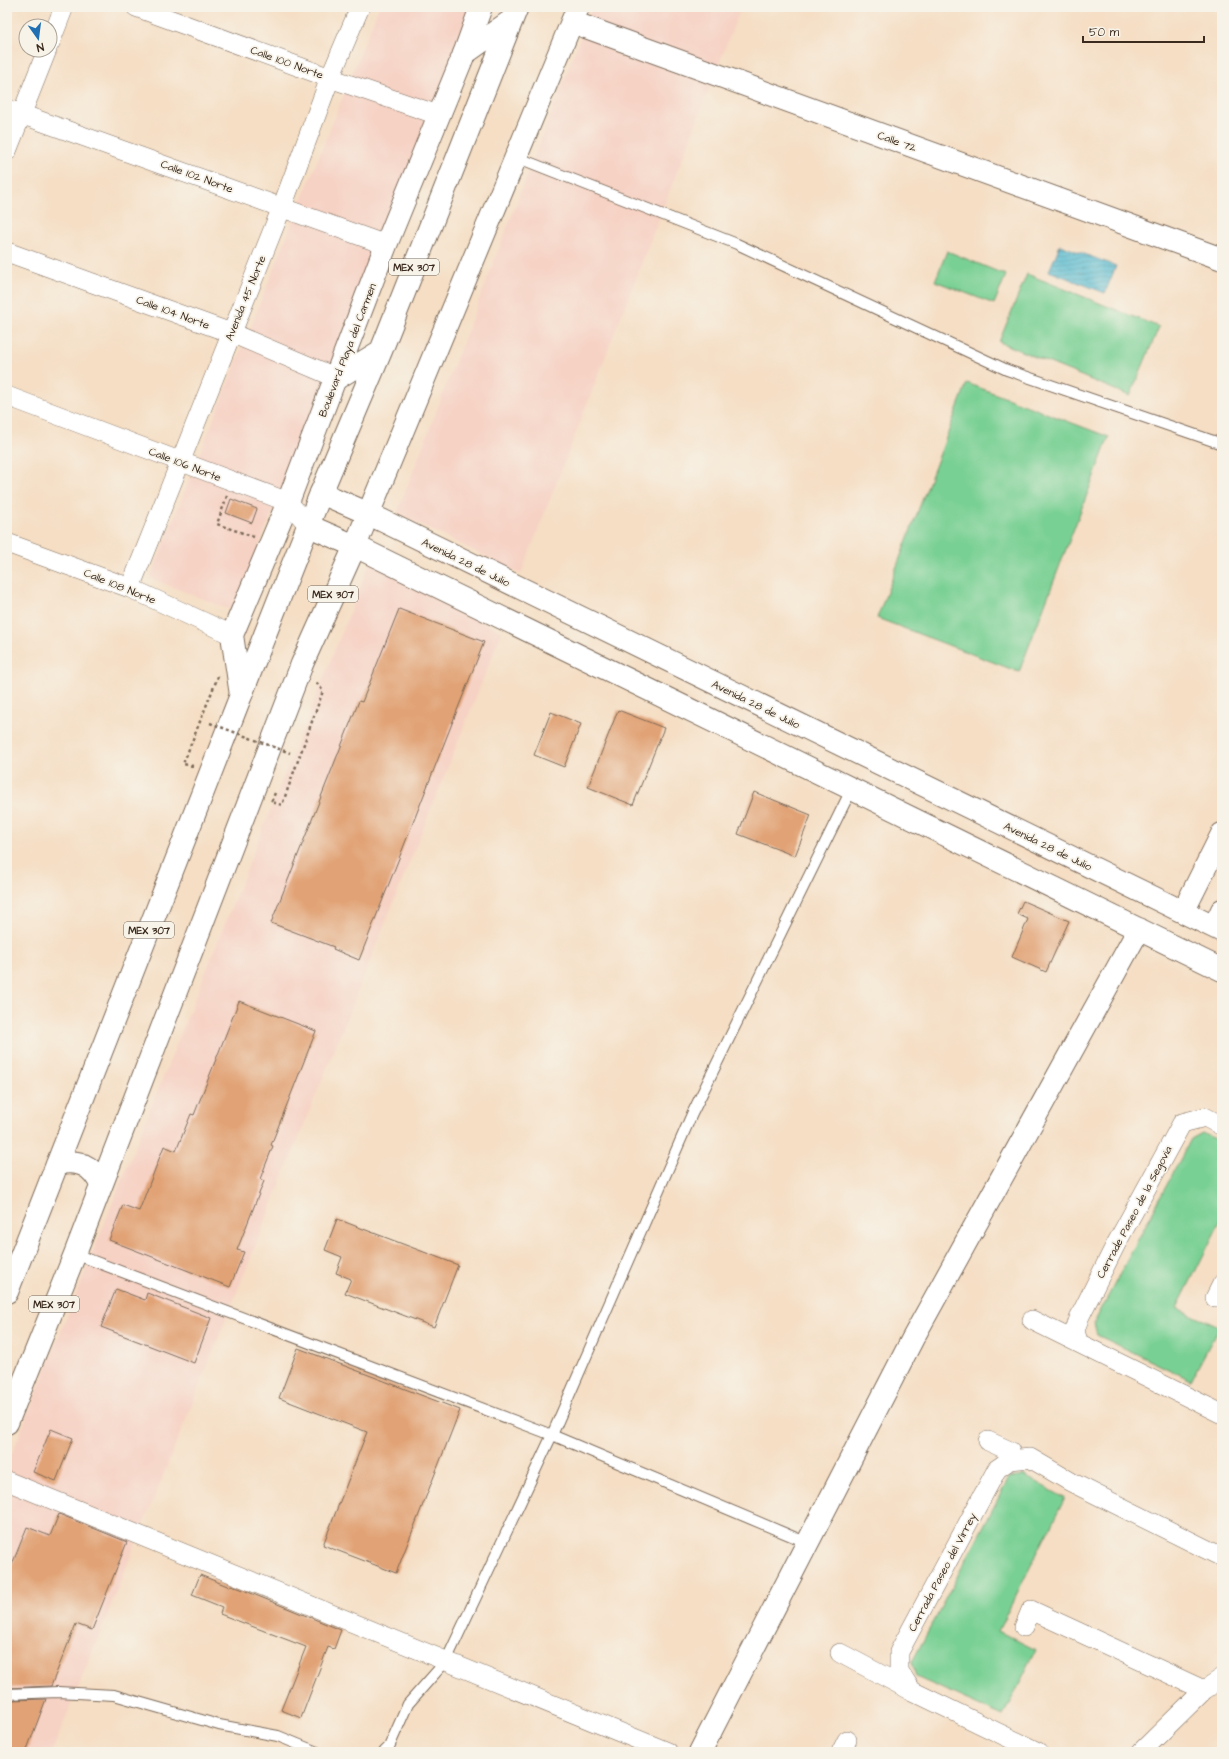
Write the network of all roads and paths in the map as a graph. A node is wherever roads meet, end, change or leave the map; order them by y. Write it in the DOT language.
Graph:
graph roads {
  1 [pos="64,7"];
  2 [pos="136,7"];
  3 [pos="360,7"];
  4 [pos="481,7"];
  5 [pos="515,14"];
  6 [pos="575,15"];
  7 [pos="58,22"];
  8 [pos="464,54"];
  9 [pos="43,58"];
  10 [pos="330,78"];
  11 [pos="14,112"];
  12 [pos="438,115"];
  13 [pos="7,151"];
  14 [pos="516,157"];
  15 [pos="282,207"];
  16 [pos="386,245"];
  17 [pos="7,252"];
  18 [pos="1222,259"];
  19 [pos="231,333"];
  20 [pos="381,351"];
  21 [pos="337,378"];
  22 [pos="7,396"];
  23 [pos="1222,444"];
  24 [pos="180,461"];
  25 [pos="233,482"];
  26 [pos="322,493"];
  27 [pos="288,502"];
  28 [pos="367,514"];
  29 [pos="309,526"];
  30 [pos="7,543"];
  31 [pos="270,545"];
  32 [pos="354,546"];
  33 [pos="130,588"];
  34 [pos="232,635"];
  35 [pos="234,658"];
  36 [pos="302,664"];
  37 [pos="241,695"];
  38 [pos="207,731"];
  39 [pos="195,760"];
  40 [pos="287,760"];
  41 [pos="276,788"];
  42 [pos="852,788"];
  43 [pos="981,814"];
  44 [pos="1222,834"];
  45 [pos="967,844"];
  46 [pos="1183,912"];
  47 [pos="1219,922"];
  48 [pos="1139,929"];
  49 [pos="1222,970"];
  50 [pos="1222,1126"];
  51 [pos="57,1164"];
  52 [pos="101,1185"];
  53 [pos="74,1254"];
  54 [pos="7,1292"];
  55 [pos="1032,1320"];
  56 [pos="1078,1342"];
  57 [pos="1222,1414"];
  58 [pos="7,1423"];
  59 [pos="552,1436"];
  60 [pos="988,1441"];
  61 [pos="1010,1460"];
  62 [pos="7,1481"];
  63 [pos="808,1543"];
  64 [pos="1222,1556"];
  65 [pos="1024,1627"];
  66 [pos="840,1653"];
  67 [pos="446,1661"];
  68 [pos="1222,1678"];
  69 [pos="1204,1690"];
  70 [pos="912,1691"];
  71 [pos="7,1694"];
  72 [pos="317,1752"];
  73 [pos="384,1752"];
  74 [pos="668,1752"];
  75 [pos="700,1752"];
  76 [pos="1038,1752"];
  77 [pos="1141,1752"];
  1 -- 7 [label="street"];
  2 -- 10 [label="street, Calle 100 Norte"];
  3 -- 10 [label="street, Avenida 45 Norte"];
  4 -- 8 [label="main road, Boulevard Playa del Carmen"];
  5 -- 8 [label="main road"];
  5 -- 20 [label="main road, MEX 307"];
  6 -- 14 [label="main road, MEX 307"];
  6 -- 18 [label="main road, Calle 72"];
  8 -- 12 [label="main road, Boulevard Playa del Carmen"];
  9 -- 11 [label="street"];
  10 -- 12 [label="street, Calle 100 Norte"];
  10 -- 15 [label="street, Avenida 45 Norte"];
  11 -- 13 [label="street"];
  11 -- 15 [label="street, Calle 102 Norte"];
  12 -- 16 [label="main road, Boulevard Playa del Carmen"];
  14 -- 23 [label="lane"];
  14 -- 28 [label="main road, MEX 307"];
  15 -- 16 [label="street, Calle 102 Norte"];
  15 -- 19 [label="street, Avenida 45 Norte"];
  16 -- 21 [label="main road, Boulevard Playa del Carmen"];
  17 -- 19 [label="street, Calle 104 Norte"];
  19 -- 21 [label="street, Calle 104 Norte"];
  19 -- 24 [label="street, Avenida 45 Norte"];
  20 -- 21 [label="main road"];
  20 -- 26 [label="main road, MEX 307"];
  21 -- 27 [label="main road, Boulevard Playa del Carmen"];
  22 -- 24 [label="street, Calle 106 Norte"];
  24 -- 25 [label="street, Calle 106 Norte"];
  24 -- 33 [label="street, Avenida 45 Norte"];
  25 -- 27 [label="street, Calle 106 Norte"];
  25 -- 31 [label="path"];
  26 -- 27 [label="street"];
  26 -- 28 [label="main road, Avenida 28 de Julio"];
  26 -- 29 [label="main road, MEX 307"];
  27 -- 29 [label="street, Calle 106 Norte"];
  27 -- 31 [label="main road, Boulevard Playa del Carmen"];
  28 -- 32 [label="main road, MEX 307"];
  28 -- 43 [label="main road, Avenida 28 de Julio"];
  29 -- 32 [label="main road, Calle 106 Norte"];
  29 -- 37 [label="main road, MEX 307"];
  30 -- 33 [label="street, Calle 108 Norte"];
  31 -- 34 [label="main road, Boulevard Playa del Carmen"];
  32 -- 36 [label="main road, MEX 307"];
  32 -- 42 [label="main road"];
  33 -- 34 [label="street, Calle 108 Norte"];
  34 -- 35 [label="main road, Boulevard Playa del Carmen"];
  35 -- 37 [label="main road, Boulevard Playa del Carmen"];
  35 -- 39 [label="path"];
  36 -- 41 [label="path"];
  36 -- 52 [label="main road, MEX 307"];
  37 -- 51 [label="main road, MEX 307"];
  38 -- 40 [label="path, bridge"];
  42 -- 45 [label="main road"];
  42 -- 59 [label="lane"];
  43 -- 45 [label="main road"];
  43 -- 46 [label="main road, Avenida 28 de Julio"];
  44 -- 46 [label="main road"];
  45 -- 48 [label="main road"];
  46 -- 47 [label="main road, Avenida 28 de Julio"];
  48 -- 49 [label="main road"];
  48 -- 63 [label="main road"];
  50 -- 56 [label="street, Cerrade Paseo de la Segovia"];
  51 -- 52 [label="main road"];
  51 -- 54 [label="main road, MEX 307"];
  52 -- 53 [label="main road, MEX 307"];
  53 -- 58 [label="main road, MEX 307"];
  53 -- 59 [label="lane"];
  55 -- 56 [label="street"];
  56 -- 57 [label="street"];
  59 -- 63 [label="lane"];
  59 -- 67 [label="lane"];
  60 -- 61 [label="street"];
  61 -- 64 [label="street"];
  61 -- 70 [label="street, Cerrada Paseo del Virrey"];
  62 -- 67 [label="street"];
  63 -- 75 [label="main road"];
  65 -- 69 [label="street"];
  66 -- 70 [label="street"];
  67 -- 73 [label="lane"];
  67 -- 74 [label="street"];
  68 -- 69 [label="street"];
  69 -- 77 [label="street"];
  70 -- 76 [label="street"];
  71 -- 72 [label="lane"];
}
